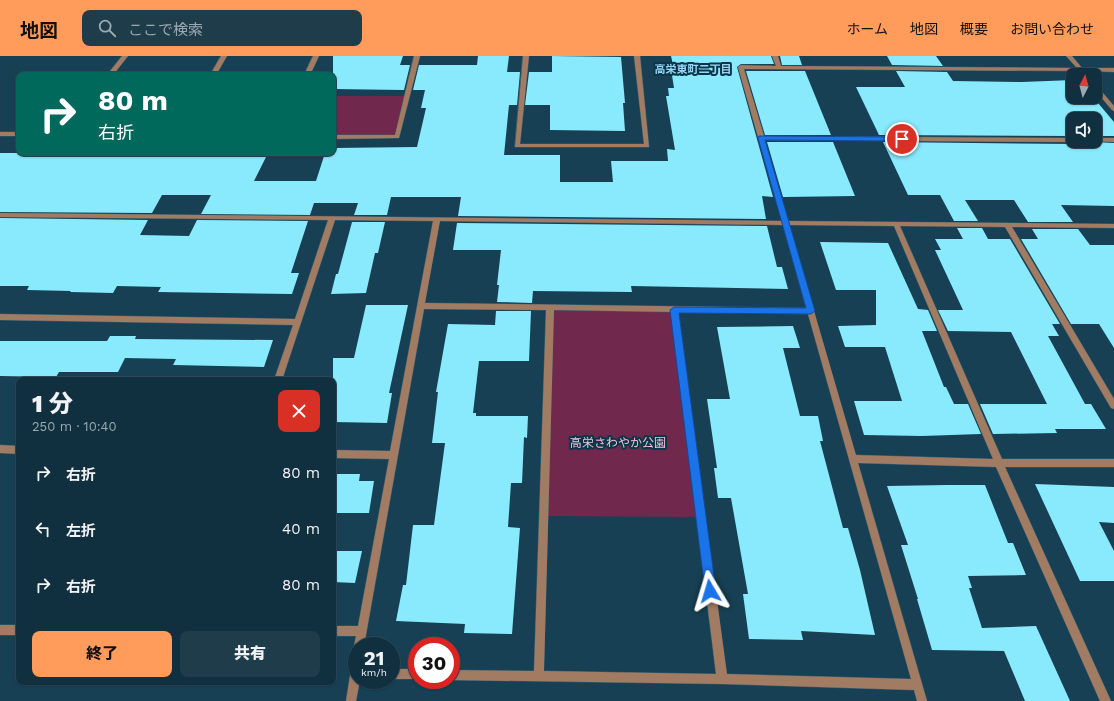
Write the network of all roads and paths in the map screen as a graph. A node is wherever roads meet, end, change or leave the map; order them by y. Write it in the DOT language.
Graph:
graph roads {
  1 [pos="125,56"];
  2 [pos="224,56"];
  3 [pos="316,56"];
  4 [pos="417,56"];
  5 [pos="526,56"];
  6 [pos="637,56"];
  7 [pos="775,56"];
  8 [pos="1069,56"];
  9 [pos="779,68"];
  10 [pos="1079,68"];
  11 [pos="1066,70"];
  12 [pos="1102,70"];
  13 [pos="1114,70"];
  14 [pos="112,72"];
  15 [pos="215,72"];
  16 [pos="308,72"];
  17 [pos="1102,95"];
  18 [pos="1114,109"];
  19 [pos="0,134"];
  20 [pos="16,134"];
  21 [pos="336,137"];
  22 [pos="762,138"];
  23 [pos="1066,140"];
  24 [pos="1102,140"];
  25 [pos="1114,140"];
  26 [pos="0,216"];
  27 [pos="332,219"];
  28 [pos="437,219"];
  29 [pos="786,223"];
  30 [pos="896,224"];
  31 [pos="1007,225"];
  32 [pos="1114,226"];
  33 [pos="422,306"];
  34 [pos="550,308"];
  35 [pos="674,310"];
  36 [pos="811,311"];
  37 [pos="0,317"];
  38 [pos="298,322"];
  39 [pos="279,377"];
  40 [pos="1114,406"];
  41 [pos="0,449"];
  42 [pos="16,450"];
  43 [pos="336,454"];
  44 [pos="394,455"];
  45 [pos="853,459"];
  46 [pos="999,463"];
  47 [pos="1114,463"];
  48 [pos="0,630"];
  49 [pos="16,630"];
  50 [pos="336,631"];
  51 [pos="361,631"];
  52 [pos="360,637"];
  53 [pos="460,675"];
  54 [pos="539,676"];
  55 [pos="722,679"];
  56 [pos="918,685"];
  57 [pos="353,689"];
  58 [pos="351,701"];
  59 [pos="922,701"];
  60 [pos="1106,701"];
  1 -- 14 [label="street"];
  2 -- 15 [label="street"];
  3 -- 16 [label="street"];
  4 -- 21 [label="street"];
  5 -- 6 [label="street"];
  7 -- 9 [label="street"];
  8 -- 10 [label="street"];
  9 -- 11 [label="street"];
  9 -- 22 [label="street"];
  12 -- 13 [label="street"];
  17 -- 18 [label="street"];
  19 -- 20 [label="street"];
  22 -- 23 [label="street"];
  22 -- 29 [label="street"];
  24 -- 25 [label="street"];
  26 -- 27 [label="street"];
  27 -- 28 [label="street"];
  27 -- 38 [label="street"];
  28 -- 29 [label="street"];
  28 -- 33 [label="street"];
  29 -- 30 [label="street"];
  29 -- 36 [label="street"];
  30 -- 31 [label="street"];
  30 -- 46 [label="street"];
  31 -- 32 [label="street"];
  31 -- 40 [label="street"];
  33 -- 34 [label="street"];
  33 -- 44 [label="street"];
  34 -- 35 [label="street"];
  34 -- 54 [label="street"];
  35 -- 36 [label="street"];
  35 -- 55 [label="street"];
  36 -- 45 [label="street"];
  37 -- 38 [label="street"];
  38 -- 39 [label="street"];
  41 -- 42 [label="street"];
  43 -- 44 [label="street"];
  44 -- 51 [label="street"];
  45 -- 46 [label="street"];
  45 -- 56 [label="street"];
  46 -- 47 [label="street"];
  46 -- 60 [label="street"];
  48 -- 49 [label="street"];
  50 -- 51 [label="street"];
  51 -- 52 [label="street"];
  53 -- 54 [label="street"];
  54 -- 55 [label="street"];
  55 -- 56 [label="street"];
  56 -- 59 [label="street"];
  57 -- 58 [label="street"];
}
